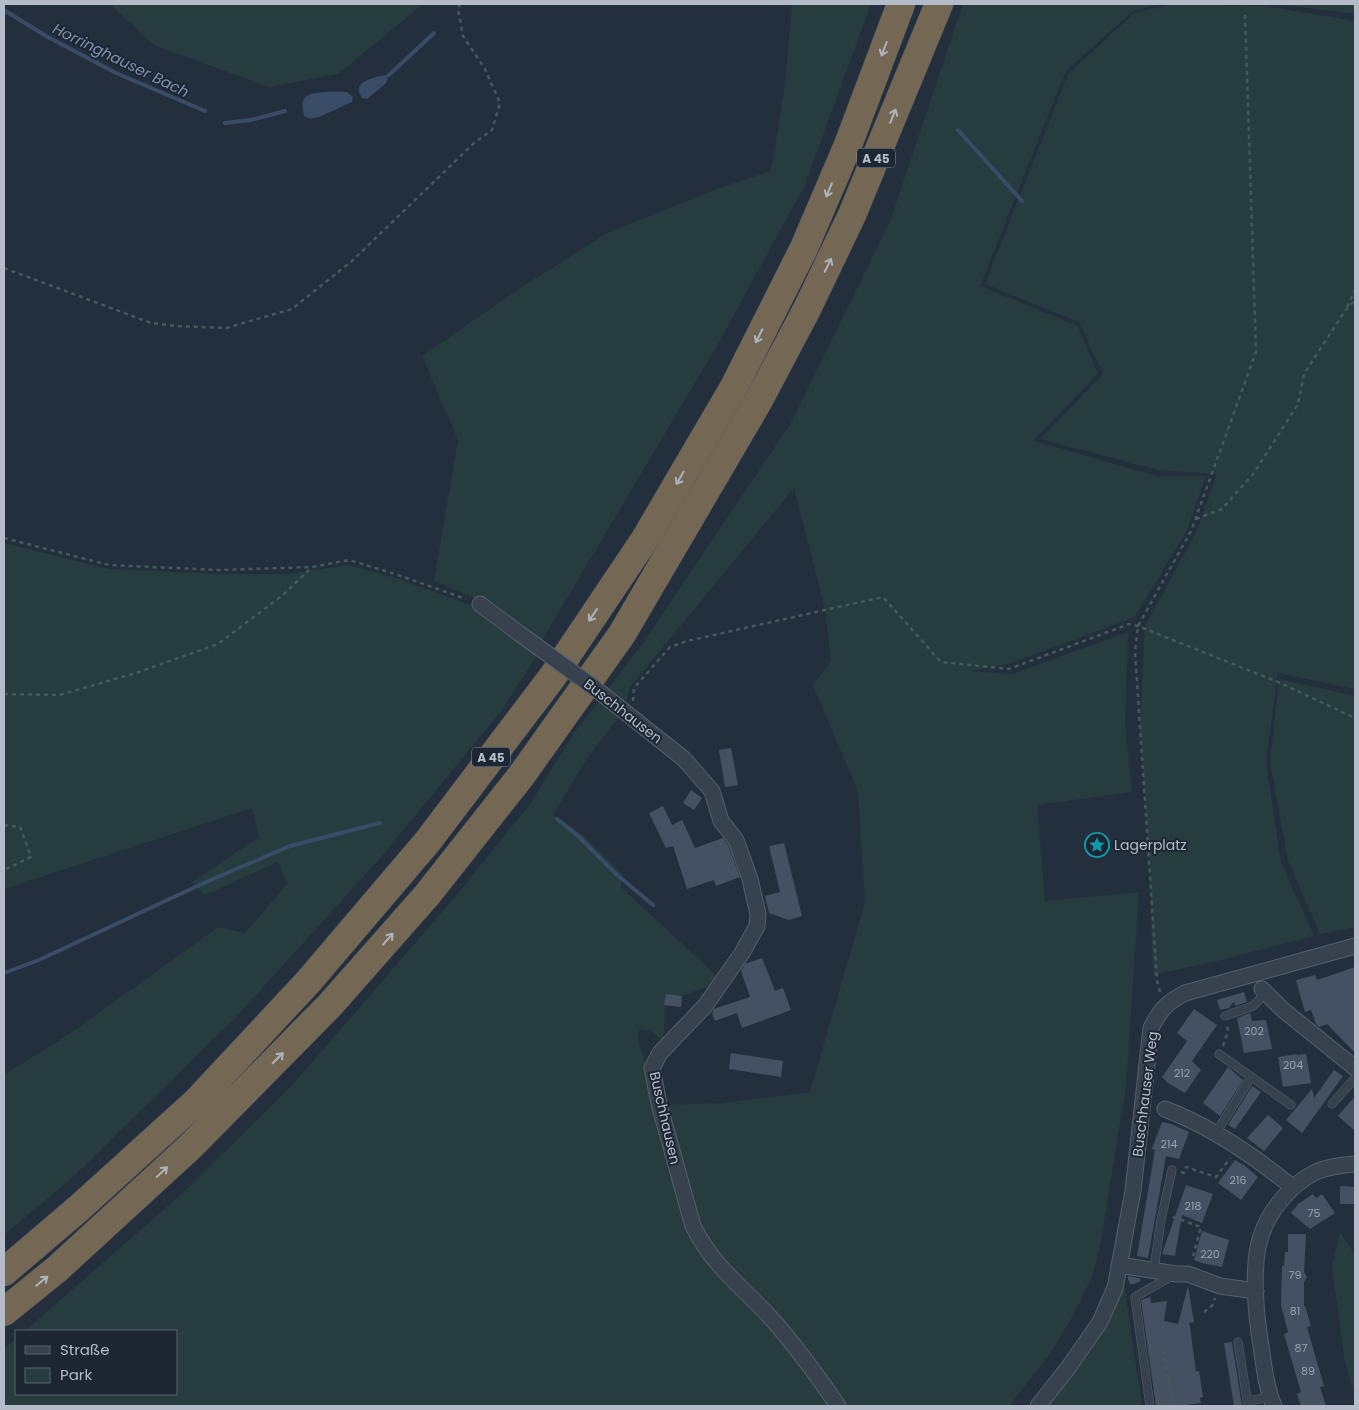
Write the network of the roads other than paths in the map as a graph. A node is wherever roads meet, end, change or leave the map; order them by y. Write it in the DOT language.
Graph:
graph roads {
  1 [pos="902,4"];
  2 [pos="939,4"];
  3 [pos="480,604"];
  4 [pos="1355,946"];
  5 [pos="1264,991"];
  6 [pos="1226,1016"];
  7 [pos="1219,1054"];
  8 [pos="1355,1068"];
  9 [pos="1252,1077"];
  10 [pos="1355,1078"];
  11 [pos="1332,1104"];
  12 [pos="1291,1105"];
  13 [pos="1165,1109"];
  14 [pos="1216,1133"];
  15 [pos="1355,1164"];
  16 [pos="1172,1170"];
  17 [pos="1292,1188"];
  18 [pos="1119,1265"];
  19 [pos="1154,1269"];
  20 [pos="4,1272"];
  21 [pos="1182,1274"];
  22 [pos="1256,1291"];
  23 [pos="4,1312"];
  24 [pos="1238,1342"];
  25 [pos="1272,1402"];
  26 [pos="1248,1404"];
  27 [pos="838,1406"];
  28 [pos="1038,1406"];
  29 [pos="1150,1406"];
  1 -- 20 [label="highway, A 45, one-way"];
  23 -- 2 [label="highway, A 45, one-way"];
  3 -- 27 [label="street, Buschhausen, bridge"];
  4 -- 18 [label="street, Buschhauser Weg"];
  5 -- 6 [label="lane"];
  5 -- 8 [label="street"];
  7 -- 9 [label="lane"];
  9 -- 12 [label="lane"];
  9 -- 14 [label="lane"];
  10 -- 11 [label="lane"];
  13 -- 14 [label="street, Buschhauser Weg"];
  14 -- 17 [label="street, Buschhauser Weg"];
  15 -- 17 [label="street"];
  16 -- 19 [label="lane"];
  17 -- 22 [label="street"];
  18 -- 19 [label="street"];
  18 -- 28 [label="street, Buschhauser Weg"];
  19 -- 21 [label="street"];
  21 -- 22 [label="street"];
  21 -- 29 [label="lane"];
  22 -- 25 [label="street"];
  24 -- 26 [label="lane"];
  25 -- 26 [label="lane"];
}
